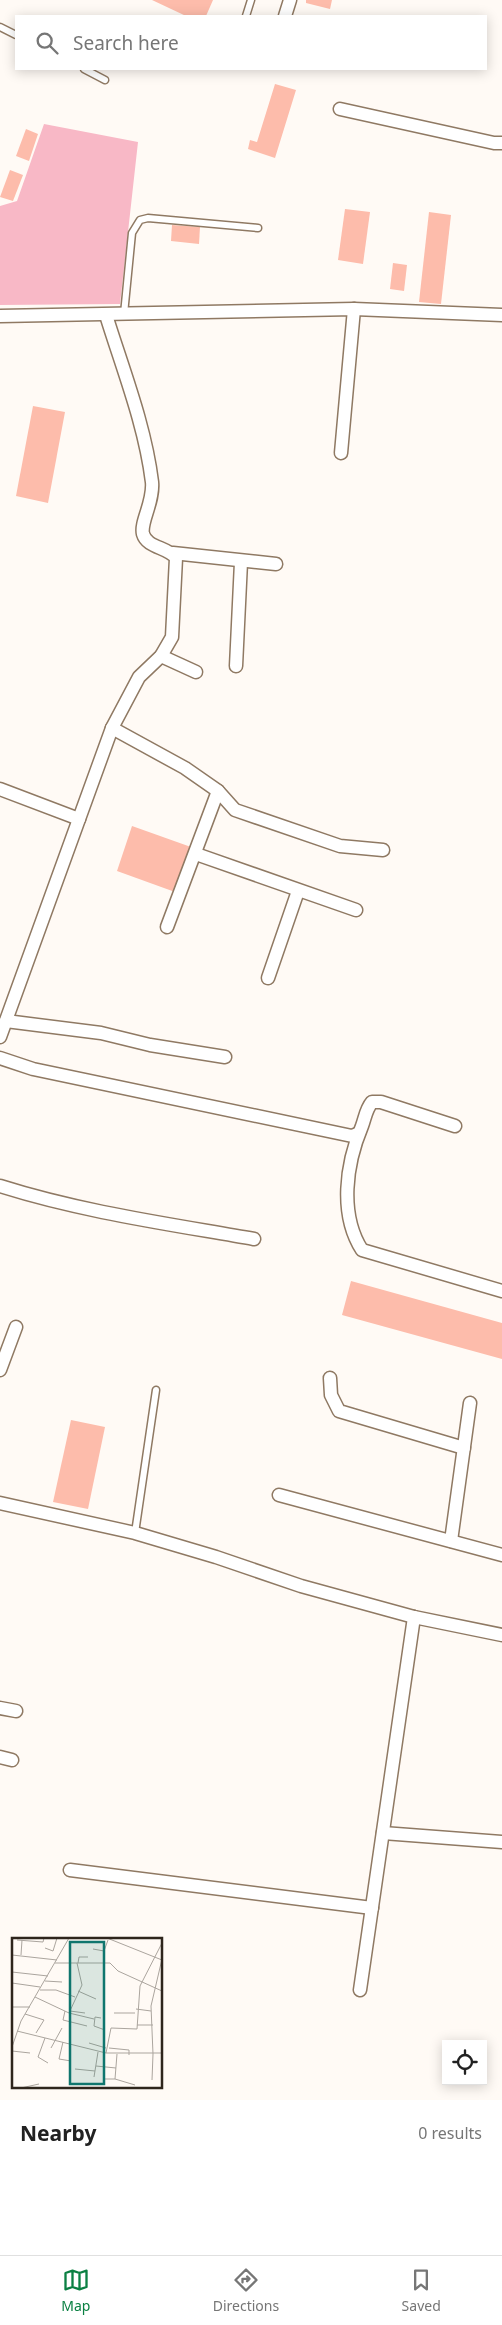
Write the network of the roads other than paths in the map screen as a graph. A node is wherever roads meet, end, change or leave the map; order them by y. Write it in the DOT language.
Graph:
graph roads {
  1 [pos="251,0"];
  2 [pos="290,0"];
  3 [pos="246,15"];
  4 [pos="285,15"];
  5 [pos="0,27"];
  6 [pos="15,34"];
  7 [pos="86,70"];
  8 [pos="105,80"];
  9 [pos="340,110"];
  10 [pos="502,143"];
  11 [pos="258,228"];
  12 [pos="354,309"];
  13 [pos="106,315"];
  14 [pos="124,315"];
  15 [pos="502,315"];
  16 [pos="0,316"];
  17 [pos="341,453"];
  18 [pos="173,553"];
  19 [pos="241,562"];
  20 [pos="276,564"];
  21 [pos="161,656"];
  22 [pos="236,666"];
  23 [pos="196,672"];
  24 [pos="112,728"];
  25 [pos="0,789"];
  26 [pos="218,791"];
  27 [pos="79,819"];
  28 [pos="383,850"];
  29 [pos="196,854"];
  30 [pos="298,891"];
  31 [pos="356,910"];
  32 [pos="167,927"];
  33 [pos="268,978"];
  34 [pos="6,1020"];
  35 [pos="0,1037"];
  36 [pos="225,1057"];
  37 [pos="0,1058"];
  38 [pos="455,1126"];
  39 [pos="357,1134"];
  40 [pos="0,1186"];
  41 [pos="254,1239"];
  42 [pos="502,1291"];
  43 [pos="16,1327"];
  44 [pos="0,1370"];
  45 [pos="330,1378"];
  46 [pos="156,1390"];
  47 [pos="470,1403"];
  48 [pos="464,1448"];
  49 [pos="280,1495"];
  50 [pos="0,1503"];
  51 [pos="136,1533"];
  52 [pos="451,1541"];
  53 [pos="502,1555"];
  54 [pos="414,1617"];
  55 [pos="502,1635"];
  56 [pos="0,1708"];
  57 [pos="16,1711"];
  58 [pos="383,1833"];
  59 [pos="502,1842"];
  60 [pos="70,1870"];
  61 [pos="372,1908"];
  62 [pos="360,1990"];
  1 -- 3 [label="lane"];
  2 -- 4 [label="street"];
  5 -- 6 [label="lane"];
  7 -- 8 [label="lane"];
  9 -- 10 [label="street"];
  11 -- 14 [label="lane"];
  12 -- 14 [label="street"];
  12 -- 15 [label="street"];
  12 -- 17 [label="street"];
  13 -- 14 [label="street"];
  13 -- 16 [label="street"];
  13 -- 18 [label="street"];
  18 -- 19 [label="street"];
  18 -- 21 [label="street"];
  19 -- 20 [label="street"];
  19 -- 22 [label="street"];
  21 -- 23 [label="street"];
  21 -- 24 [label="street"];
  24 -- 26 [label="street"];
  24 -- 27 [label="street"];
  25 -- 27 [label="street"];
  26 -- 28 [label="street"];
  26 -- 29 [label="street"];
  27 -- 34 [label="street"];
  29 -- 30 [label="street"];
  29 -- 32 [label="street"];
  30 -- 31 [label="street"];
  30 -- 33 [label="street"];
  34 -- 35 [label="street"];
  34 -- 36 [label="street"];
  37 -- 39 [label="street"];
  38 -- 39 [label="street"];
  39 -- 42 [label="street"];
  40 -- 41 [label="street"];
  43 -- 44 [label="street"];
  45 -- 48 [label="street"];
  46 -- 51 [label="lane"];
  47 -- 48 [label="street"];
  48 -- 52 [label="street"];
  49 -- 52 [label="street"];
  50 -- 51 [label="street"];
  51 -- 54 [label="street"];
  52 -- 53 [label="street"];
  54 -- 55 [label="street"];
  54 -- 58 [label="street"];
  56 -- 57 [label="street"];
  58 -- 59 [label="street"];
  58 -- 61 [label="street"];
  60 -- 61 [label="street"];
  61 -- 62 [label="street"];
}
